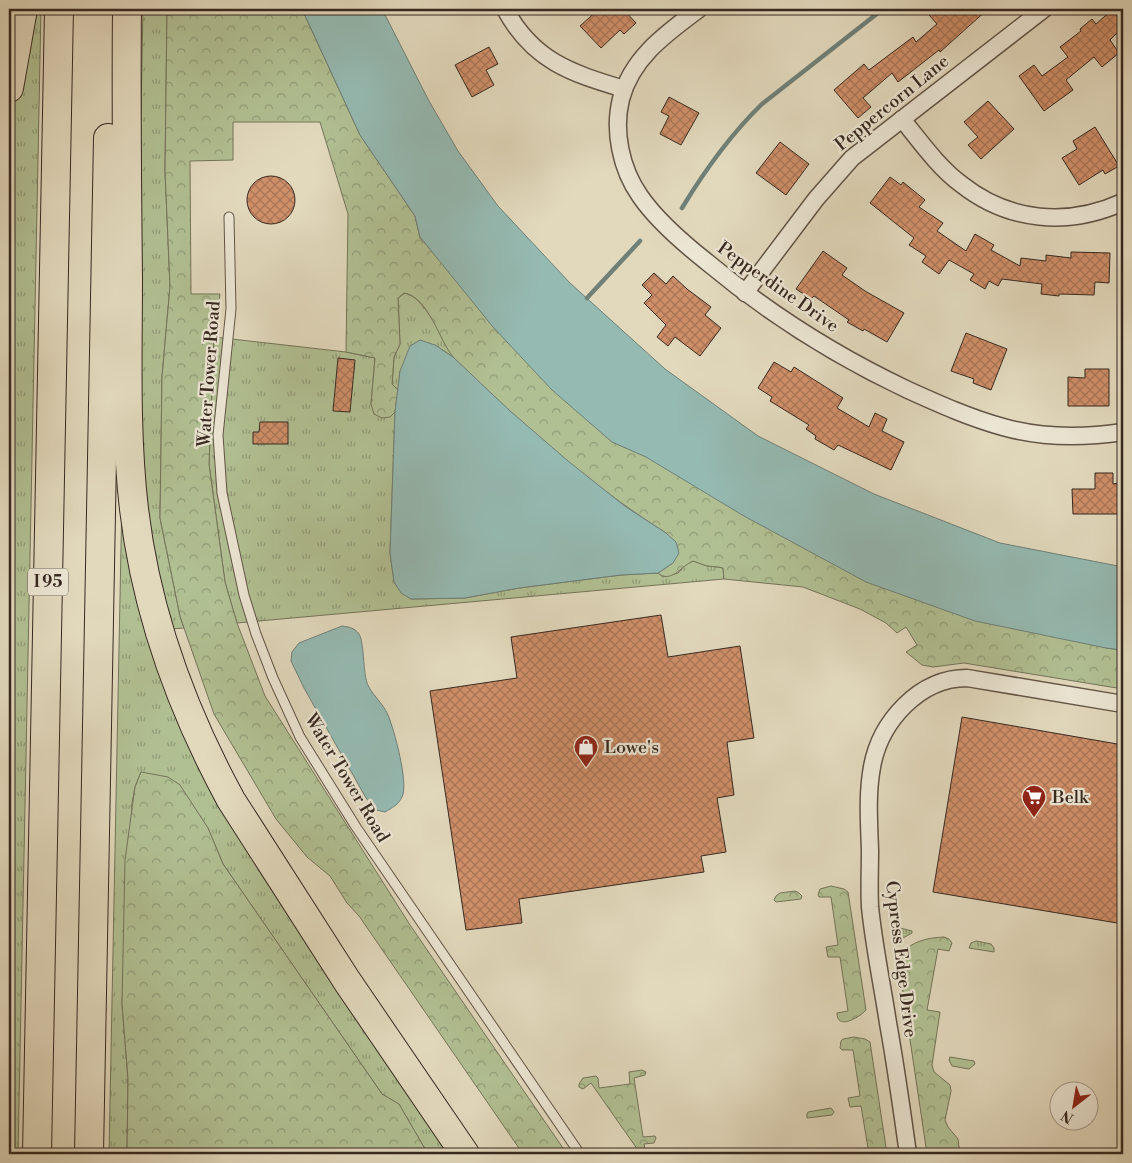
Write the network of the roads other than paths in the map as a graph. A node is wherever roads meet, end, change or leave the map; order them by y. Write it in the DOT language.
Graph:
graph roads {
  1 [pos="23,9"];
  2 [pos="59,9"];
  3 [pos="110,9"];
  4 [pos="127,9"];
  5 [pos="505,9"];
  6 [pos="699,9"];
  7 [pos="1044,9"];
  8 [pos="9,88"];
  9 [pos="624,89"];
  10 [pos="902,118"];
  11 [pos="1123,202"];
  12 [pos="229,217"];
  13 [pos="745,293"];
  14 [pos="1123,432"];
  15 [pos="1123,704"];
  16 [pos="37,1154"];
  17 [pos="89,1154"];
  18 [pos="465,1154"];
  19 [pos="580,1154"];
  20 [pos="908,1154"];
  1 -- 8 [label="highway"];
  2 -- 16 [label="highway, I 95"];
  3 -- 17 [label="highway"];
  4 -- 18 [label="highway"];
  5 -- 9 [label="street"];
  6 -- 9 [label="street, Pepperdine Drive"];
  7 -- 10 [label="street, Peppercorn Lane"];
  9 -- 13 [label="street, Pepperdine Drive"];
  10 -- 11 [label="street"];
  10 -- 13 [label="street, Peppercorn Lane"];
  12 -- 19 [label="lane, Water Tower Road"];
  13 -- 14 [label="street, Pepperdine Drive"];
  15 -- 20 [label="street, Cypress Edge Drive"];
}
